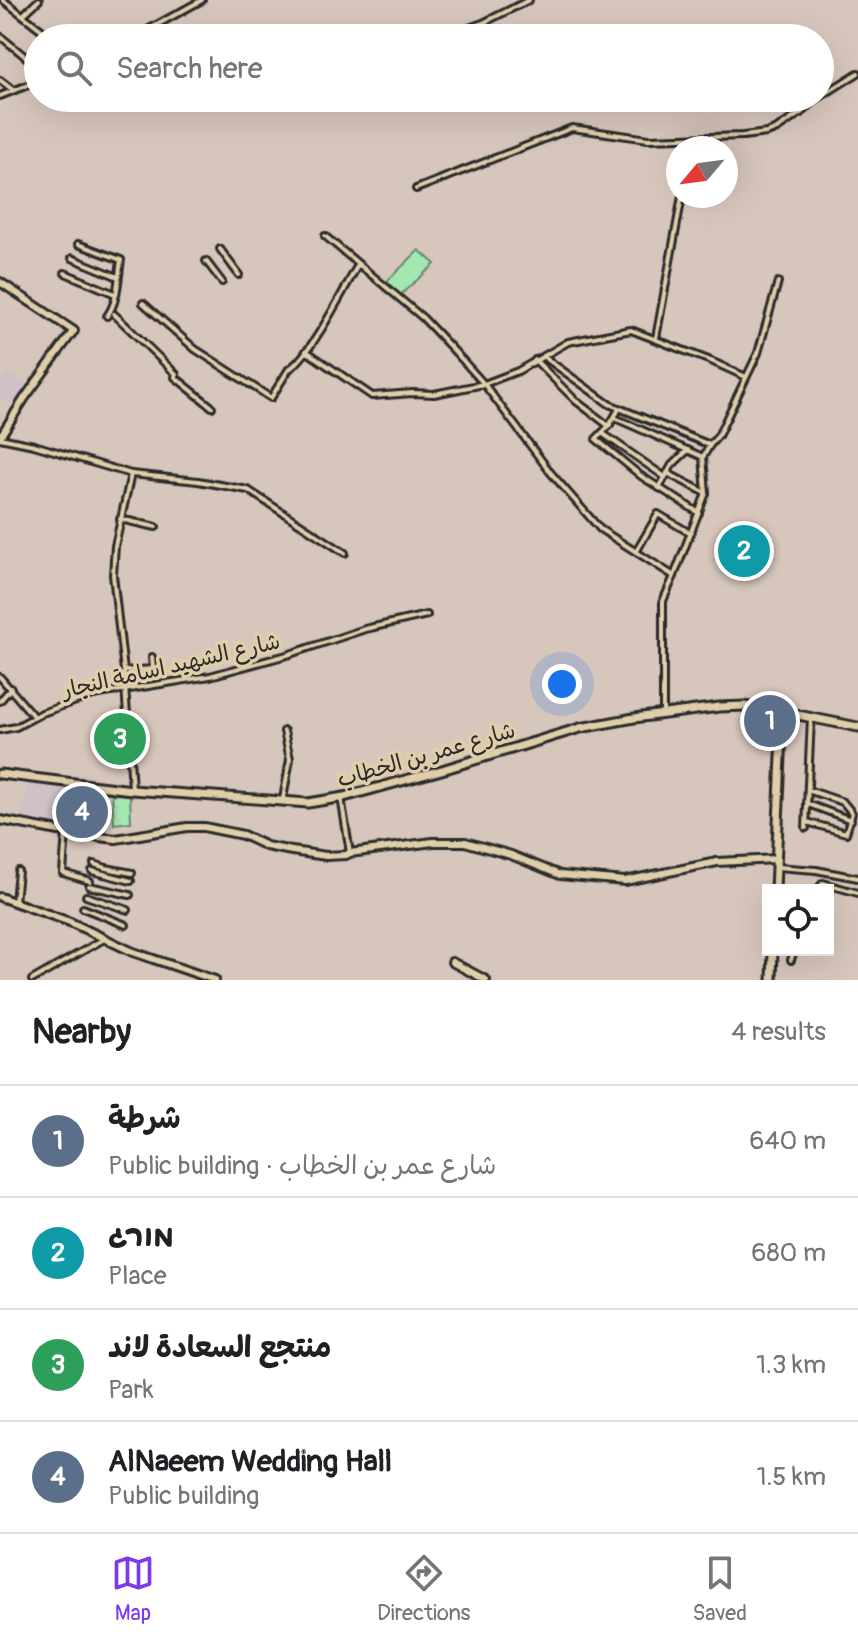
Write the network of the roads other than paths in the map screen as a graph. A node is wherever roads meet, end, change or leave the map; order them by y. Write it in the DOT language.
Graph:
graph roads {
  1 [pos="3,0"];
  2 [pos="39,0"];
  3 [pos="202,0"];
  4 [pos="529,0"];
  5 [pos="23,15"];
  6 [pos="34,24"];
  7 [pos="158,24"];
  8 [pos="480,24"];
  9 [pos="0,36"];
  10 [pos="24,56"];
  11 [pos="858,73"];
  12 [pos="0,80"];
  13 [pos="24,86"];
  14 [pos="834,88"];
  15 [pos="13,90"];
  16 [pos="0,96"];
  17 [pos="802,112"];
  18 [pos="416,189"];
  19 [pos="680,208"];
  20 [pos="325,236"];
  21 [pos="78,244"];
  22 [pos="220,249"];
  23 [pos="72,258"];
  24 [pos="206,261"];
  25 [pos="358,265"];
  26 [pos="65,273"];
  27 [pos="239,275"];
  28 [pos="118,277"];
  29 [pos="0,282"];
  30 [pos="222,282"];
  31 [pos="778,282"];
  32 [pos="115,294"];
  33 [pos="143,303"];
  34 [pos="114,314"];
  35 [pos="107,316"];
  36 [pos="656,338"];
  37 [pos="306,351"];
  38 [pos="543,356"];
  39 [pos="535,360"];
  40 [pos="746,377"];
  41 [pos="484,384"];
  42 [pos="212,407"];
  43 [pos="619,409"];
  44 [pos="615,418"];
  45 [pos="609,426"];
  46 [pos="602,433"];
  47 [pos="0,438"];
  48 [pos="710,445"];
  49 [pos="688,450"];
  50 [pos="703,457"];
  51 [pos="131,474"];
  52 [pos="666,475"];
  53 [pos="659,488"];
  54 [pos="706,493"];
  55 [pos="699,513"];
  56 [pos="120,519"];
  57 [pos="156,527"];
  58 [pos="690,533"];
  59 [pos="636,552"];
  60 [pos="345,553"];
  61 [pos="674,576"];
  62 [pos="427,615"];
  63 [pos="152,657"];
  64 [pos="124,671"];
  65 [pos="1,680"];
  66 [pos="11,688"];
  67 [pos="125,689"];
  68 [pos="0,701"];
  69 [pos="783,712"];
  70 [pos="663,714"];
  71 [pos="34,717"];
  72 [pos="811,718"];
  73 [pos="858,727"];
  74 [pos="1,729"];
  75 [pos="284,731"];
  76 [pos="0,774"];
  77 [pos="132,790"];
  78 [pos="808,790"];
  79 [pos="341,797"];
  80 [pos="283,802"];
  81 [pos="808,804"];
  82 [pos="0,820"];
  83 [pos="851,820"];
  84 [pos="807,822"];
  85 [pos="806,828"];
  86 [pos="66,831"];
  87 [pos="350,853"];
  88 [pos="776,863"];
  89 [pos="94,864"];
  90 [pos="18,871"];
  91 [pos="92,871"];
  92 [pos="132,873"];
  93 [pos="858,878"];
  94 [pos="131,881"];
  95 [pos="775,884"];
  96 [pos="834,886"];
  97 [pos="858,893"];
  98 [pos="130,895"];
  99 [pos="86,896"];
  100 [pos="0,897"];
  101 [pos="15,902"];
  102 [pos="83,908"];
  103 [pos="128,910"];
  104 [pos="126,925"];
  105 [pos="104,939"];
  106 [pos="773,956"];
  107 [pos="792,956"];
  108 [pos="791,960"];
  109 [pos="452,962"];
  110 [pos="32,980"];
  111 [pos="215,980"];
  112 [pos="486,980"];
  113 [pos="772,980"];
  1 -- 5 [label="street"];
  2 -- 5 [label="street"];
  3 -- 7 [label="street"];
  4 -- 8 [label="street"];
  5 -- 6 [label="street"];
  9 -- 10 [label="street"];
  11 -- 14 [label="street"];
  12 -- 15 [label="street"];
  13 -- 15 [label="street"];
  15 -- 16 [label="street"];
  17 -- 18 [label="street"];
  19 -- 36 [label="street"];
  20 -- 25 [label="street"];
  21 -- 28 [label="street"];
  22 -- 27 [label="street"];
  23 -- 28 [label="street"];
  24 -- 30 [label="street"];
  25 -- 37 [label="street"];
  25 -- 41 [label="street"];
  26 -- 32 [label="street"];
  28 -- 32 [label="street"];
  29 -- 47 [label="street"];
  31 -- 40 [label="street"];
  32 -- 35 [label="street"];
  33 -- 37 [label="street"];
  34 -- 42 [label="street"];
  36 -- 38 [label="street"];
  36 -- 40 [label="street"];
  37 -- 41 [label="street"];
  38 -- 39 [label="street"];
  38 -- 43 [label="street"];
  39 -- 41 [label="street"];
  39 -- 45 [label="street"];
  40 -- 48 [label="street"];
  41 -- 59 [label="street"];
  43 -- 44 [label="street"];
  43 -- 48 [label="street"];
  44 -- 45 [label="street"];
  44 -- 49 [label="street"];
  45 -- 46 [label="street"];
  46 -- 52 [label="street"];
  46 -- 53 [label="street"];
  47 -- 51 [label="street"];
  48 -- 50 [label="street"];
  49 -- 50 [label="street"];
  49 -- 52 [label="street"];
  50 -- 54 [label="street"];
  51 -- 56 [label="street"];
  51 -- 60 [label="street"];
  52 -- 53 [label="street"];
  52 -- 54 [label="street"];
  53 -- 55 [label="street"];
  54 -- 55 [label="street"];
  55 -- 58 [label="street"];
  56 -- 57 [label="street"];
  56 -- 64 [label="street"];
  58 -- 59 [label="street"];
  58 -- 61 [label="street"];
  59 -- 61 [label="street"];
  61 -- 70 [label="street"];
  62 -- 67 [label="street, شارع الشهيد اسامة النجار"];
  63 -- 64 [label="street"];
  64 -- 67 [label="street"];
  65 -- 66 [label="street"];
  66 -- 68 [label="street"];
  66 -- 71 [label="street"];
  67 -- 71 [label="street, شارع الشهيد اسامة النجار"];
  67 -- 77 [label="street"];
  69 -- 70 [label="main road, شارع عمر بن الخطاب"];
  69 -- 72 [label="main road, شارع عمر بن الخطاب"];
  69 -- 88 [label="main road"];
  70 -- 79 [label="main road, شارع عمر بن الخطاب"];
  71 -- 74 [label="street, شارع الشهيد اسامة النجار"];
  72 -- 73 [label="main road, شارع عمر بن الخطاب"];
  72 -- 78 [label="street"];
  75 -- 80 [label="street"];
  76 -- 77 [label="main road, شارع عمر بن الخطاب"];
  77 -- 80 [label="main road, شارع عمر بن الخطاب"];
  78 -- 81 [label="street"];
  78 -- 83 [label="street"];
  79 -- 80 [label="main road, شارع عمر بن الخطاب"];
  79 -- 87 [label="street"];
  81 -- 83 [label="street"];
  81 -- 84 [label="street"];
  82 -- 86 [label="street"];
  83 -- 84 [label="street"];
  84 -- 85 [label="street"];
  86 -- 87 [label="street"];
  86 -- 98 [label="street"];
  87 -- 88 [label="street"];
  88 -- 93 [label="street"];
  88 -- 95 [label="main road"];
  89 -- 92 [label="street"];
  90 -- 101 [label="street"];
  91 -- 94 [label="street"];
  96 -- 97 [label="street"];
  99 -- 103 [label="street"];
  100 -- 101 [label="street"];
  101 -- 105 [label="street"];
  102 -- 104 [label="street"];
  105 -- 110 [label="street"];
  105 -- 111 [label="street"];
  106 -- 113 [label="main road"];
  107 -- 108 [label="street"];
  109 -- 112 [label="street"];
}
